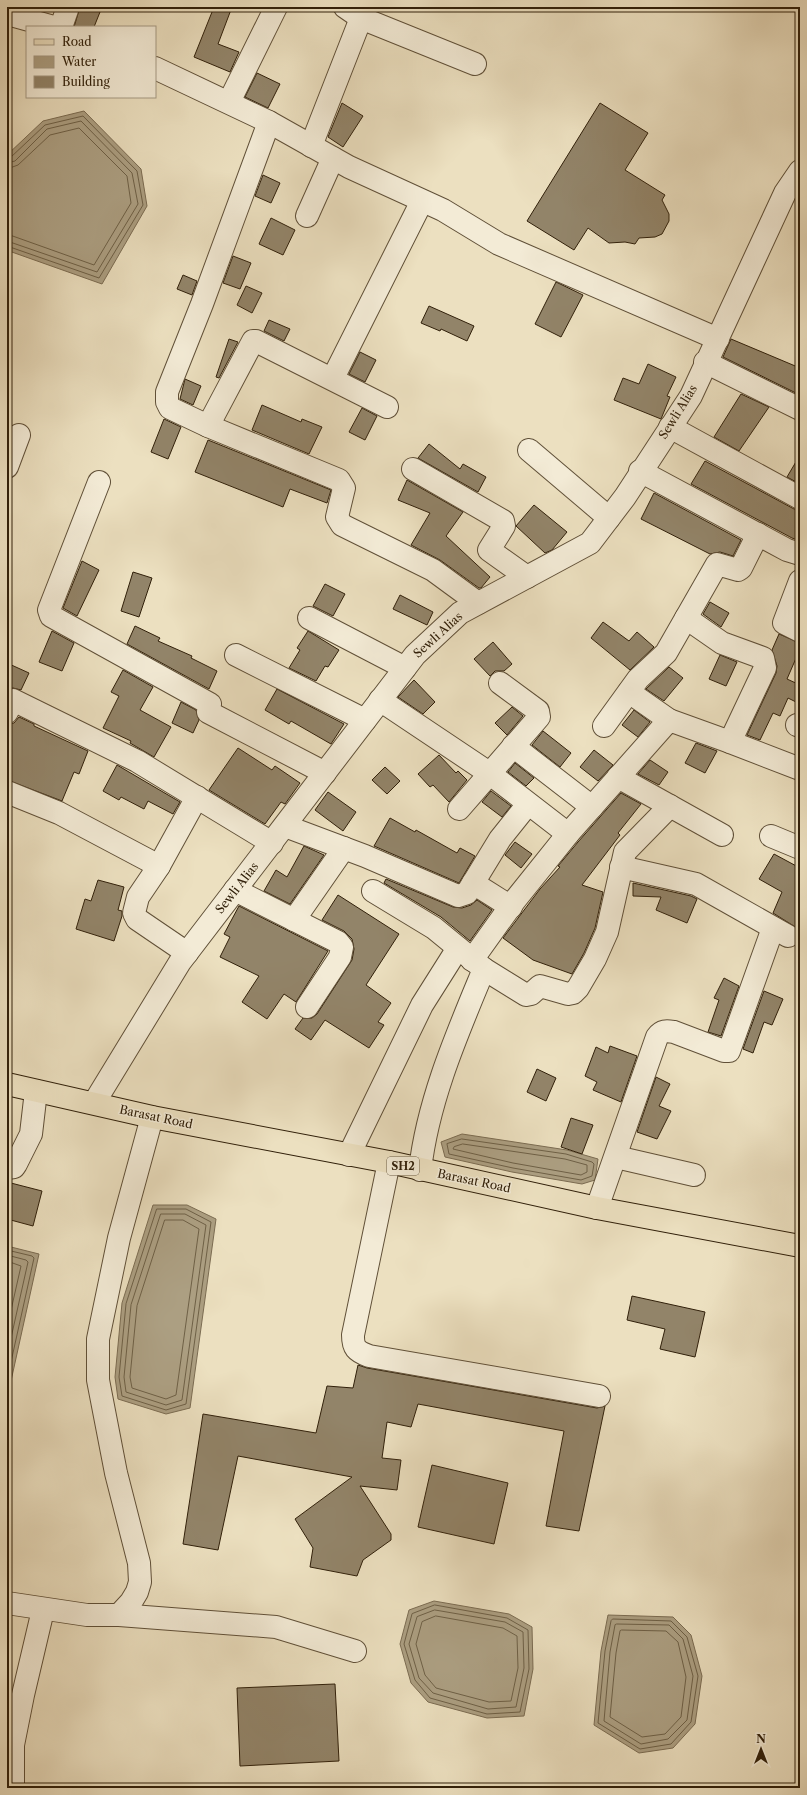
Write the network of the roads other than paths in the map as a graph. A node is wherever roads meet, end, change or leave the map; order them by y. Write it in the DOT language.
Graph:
graph roads {
  1 [pos="68,7"];
  2 [pos="276,7"];
  3 [pos="353,12"];
  4 [pos="7,14"];
  5 [pos="50,26"];
  6 [pos="61,26"];
  7 [pos="475,64"];
  8 [pos="156,68"];
  9 [pos="230,102"];
  10 [pos="269,122"];
  11 [pos="311,146"];
  12 [pos="333,158"];
  13 [pos="800,171"];
  14 [pos="422,201"];
  15 [pos="307,216"];
  16 [pos="718,338"];
  17 [pos="705,362"];
  18 [pos="333,378"];
  19 [pos="388,407"];
  20 [pos="800,409"];
  21 [pos="208,426"];
  22 [pos="670,427"];
  23 [pos="19,435"];
  24 [pos="528,450"];
  25 [pos="7,468"];
  26 [pos="413,469"];
  27 [pos="640,471"];
  28 [pos="99,482"];
  29 [pos="800,498"];
  30 [pos="609,518"];
  31 [pos="758,534"];
  32 [pos="800,554"];
  33 [pos="527,577"];
  34 [pos="800,580"];
  35 [pos="478,603"];
  36 [pos="309,618"];
  37 [pos="686,618"];
  38 [pos="800,631"];
  39 [pos="236,655"];
  40 [pos="405,668"];
  41 [pos="500,683"];
  42 [pos="629,692"];
  43 [pos="380,700"];
  44 [pos="9,703"];
  45 [pos="365,720"];
  46 [pos="669,720"];
  47 [pos="604,726"];
  48 [pos="730,742"];
  49 [pos="513,746"];
  50 [pos="800,769"];
  51 [pos="325,773"];
  52 [pos="489,773"];
  53 [pos="618,777"];
  54 [pos="7,792"];
  55 [pos="197,797"];
  56 [pos="528,804"];
  57 [pos="670,806"];
  58 [pos="592,807"];
  59 [pos="459,809"];
  60 [pos="285,826"];
  61 [pos="568,834"];
  62 [pos="722,835"];
  63 [pos="771,836"];
  64 [pos="272,843"];
  65 [pos="344,848"];
  66 [pos="800,848"];
  67 [pos="159,866"];
  68 [pos="621,867"];
  69 [pos="473,883"];
  70 [pos="235,890"];
  71 [pos="373,891"];
  72 [pos="511,907"];
  73 [pos="294,920"];
  74 [pos="187,953"];
  75 [pos="471,959"];
  76 [pos="307,1007"];
  77 [pos="7,1084"];
  78 [pos="36,1091"];
  79 [pos="94,1104"];
  80 [pos="152,1117"];
  81 [pos="349,1155"];
  82 [pos="616,1158"];
  83 [pos="389,1162"];
  84 [pos="7,1168"];
  85 [pos="420,1170"];
  86 [pos="694,1175"];
  87 [pos="597,1208"];
  88 [pos="800,1246"];
  89 [pos="599,1396"];
  90 [pos="7,1603"];
  91 [pos="43,1610"];
  92 [pos="119,1615"];
  93 [pos="355,1651"];
  94 [pos="10,1744"];
  95 [pos="13,1788"];
  1 -- 6 [label="street"];
  2 -- 9 [label="street"];
  3 -- 7 [label="street"];
  3 -- 11 [label="street"];
  4 -- 5 [label="street"];
  8 -- 9 [label="street"];
  9 -- 10 [label="street"];
  10 -- 11 [label="street"];
  10 -- 21 [label="street"];
  11 -- 12 [label="street"];
  12 -- 14 [label="street"];
  12 -- 15 [label="street"];
  13 -- 16 [label="street, Sewli Alias"];
  14 -- 16 [label="street"];
  14 -- 18 [label="street"];
  16 -- 17 [label="street, Sewli Alias"];
  17 -- 20 [label="street"];
  17 -- 22 [label="street, Sewli Alias"];
  18 -- 19 [label="street"];
  18 -- 21 [label="street"];
  21 -- 35 [label="street"];
  22 -- 27 [label="street, Sewli Alias"];
  22 -- 29 [label="street"];
  23 -- 25 [label="street"];
  24 -- 30 [label="street"];
  26 -- 33 [label="street"];
  27 -- 30 [label="street, Sewli Alias"];
  27 -- 31 [label="street"];
  28 -- 51 [label="street"];
  30 -- 33 [label="street, Sewli Alias"];
  31 -- 32 [label="street"];
  31 -- 37 [label="street"];
  33 -- 35 [label="street, Sewli Alias"];
  34 -- 38 [label="street"];
  35 -- 40 [label="street, Sewli Alias"];
  36 -- 40 [label="street"];
  37 -- 42 [label="street"];
  37 -- 48 [label="street"];
  39 -- 45 [label="street"];
  40 -- 43 [label="street, Sewli Alias"];
  41 -- 49 [label="street"];
  42 -- 46 [label="street"];
  42 -- 47 [label="street"];
  43 -- 45 [label="street, Sewli Alias"];
  43 -- 52 [label="street"];
  44 -- 55 [label="street"];
  45 -- 51 [label="street, Sewli Alias"];
  46 -- 48 [label="street"];
  46 -- 53 [label="street"];
  48 -- 50 [label="street"];
  49 -- 52 [label="street"];
  49 -- 58 [label="street"];
  51 -- 60 [label="street, Sewli Alias"];
  52 -- 56 [label="street"];
  52 -- 59 [label="street"];
  53 -- 57 [label="street"];
  53 -- 58 [label="street"];
  54 -- 67 [label="street"];
  55 -- 64 [label="street"];
  55 -- 67 [label="street"];
  56 -- 61 [label="street"];
  56 -- 69 [label="street"];
  57 -- 62 [label="street"];
  57 -- 68 [label="street"];
  58 -- 61 [label="street"];
  60 -- 64 [label="street, Sewli Alias"];
  60 -- 65 [label="street"];
  61 -- 72 [label="street"];
  63 -- 66 [label="street"];
  64 -- 70 [label="street, Sewli Alias"];
  65 -- 69 [label="street"];
  65 -- 73 [label="street"];
  67 -- 74 [label="street"];
  68 -- 75 [label="street"];
  68 -- 82 [label="street"];
  69 -- 72 [label="street"];
  70 -- 73 [label="street"];
  70 -- 74 [label="street, Sewli Alias"];
  71 -- 75 [label="street"];
  72 -- 75 [label="street"];
  73 -- 76 [label="street"];
  74 -- 79 [label="street, Sewli Alias"];
  75 -- 81 [label="street"];
  75 -- 85 [label="street"];
  77 -- 78 [label="main road, Barasat Road / SH2"];
  78 -- 79 [label="main road, Barasat Road / SH2"];
  78 -- 84 [label="street"];
  79 -- 80 [label="main road, Barasat Road / SH2"];
  80 -- 81 [label="main road, Barasat Road / SH2"];
  80 -- 92 [label="street"];
  81 -- 83 [label="main road, Barasat Road / SH2"];
  82 -- 86 [label="street"];
  82 -- 87 [label="street"];
  83 -- 85 [label="main road, Barasat Road / SH2"];
  83 -- 89 [label="street"];
  85 -- 87 [label="main road, Barasat Road / SH2"];
  87 -- 88 [label="main road, Barasat Road / SH2"];
  90 -- 91 [label="street"];
  91 -- 92 [label="street"];
  91 -- 94 [label="street"];
  92 -- 93 [label="street"];
  94 -- 95 [label="street"];
}
